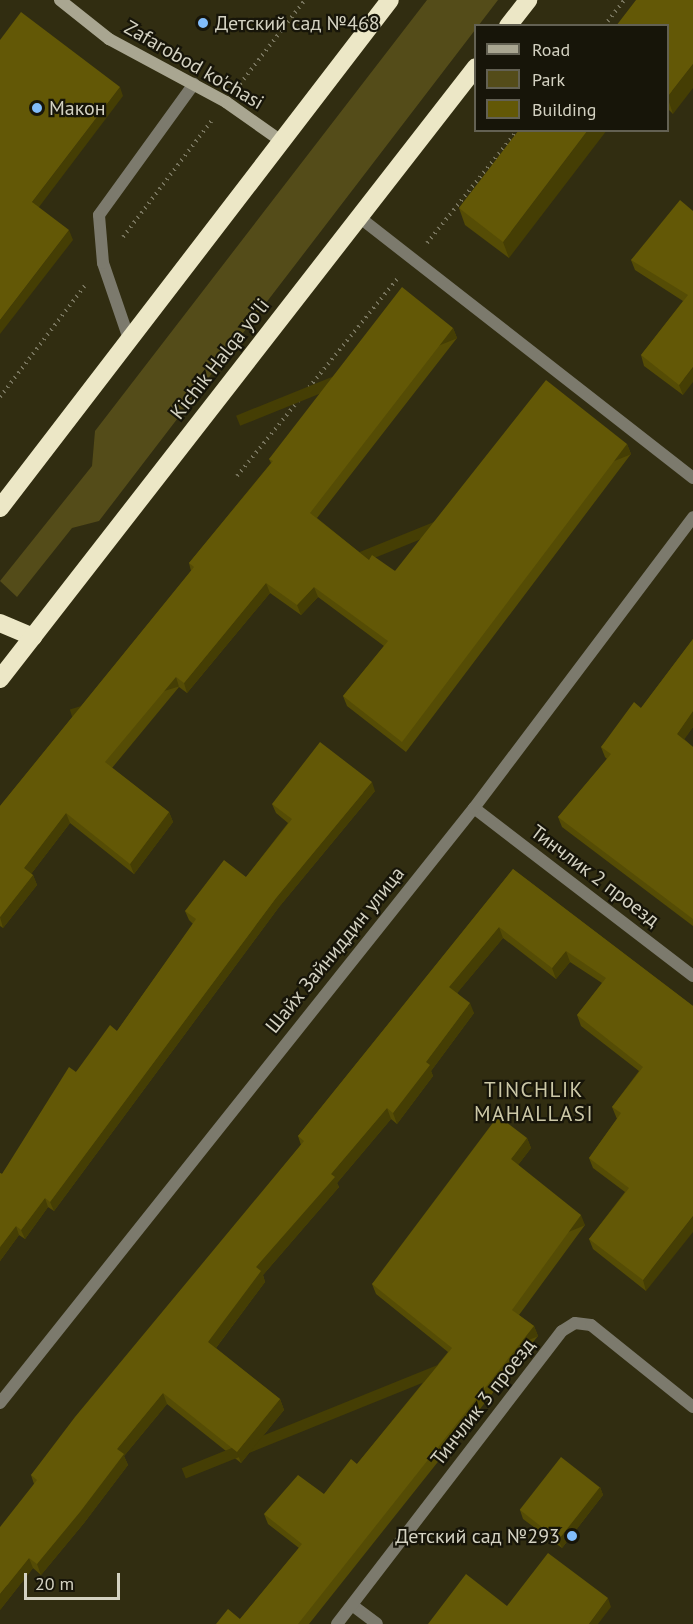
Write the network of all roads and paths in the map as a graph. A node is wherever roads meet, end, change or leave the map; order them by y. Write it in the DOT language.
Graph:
graph roads {
  1 [pos="60,0"];
  2 [pos="305,0"];
  3 [pos="390,0"];
  4 [pos="528,0"];
  5 [pos="624,0"];
  6 [pos="510,24"];
  7 [pos="606,24"];
  8 [pos="474,70"];
  9 [pos="194,84"];
  10 [pos="226,102"];
  11 [pos="516,132"];
  12 [pos="281,141"];
  13 [pos="359,217"];
  14 [pos="413,260"];
  15 [pos="103,263"];
  16 [pos="129,339"];
  17 [pos="0,397"];
  18 [pos="237,476"];
  19 [pos="693,478"];
  20 [pos="0,508"];
  21 [pos="693,517"];
  22 [pos="0,622"];
  23 [pos="33,637"];
  24 [pos="0,679"];
  25 [pos="474,807"];
  26 [pos="693,976"];
  27 [pos="0,1403"];
  28 [pos="693,1407"];
  29 [pos="352,1605"];
  30 [pos="337,1624"];
  31 [pos="376,1624"];
  1 -- 9 [label="street, Zafarobod ko'chasi"];
  2 -- 10 [label="path"];
  3 -- 12 [label="highway"];
  4 -- 6 [label="highway"];
  5 -- 7 [label="path"];
  8 -- 13 [label="highway, Kichik Halqa yo'li"];
  9 -- 10 [label="street, Zafarobod ko'chasi"];
  9 -- 15 [label="street"];
  10 -- 12 [label="street, Zafarobod ko'chasi"];
  10 -- 15 [label="path"];
  11 -- 14 [label="path"];
  12 -- 16 [label="highway"];
  13 -- 14 [label="street"];
  13 -- 23 [label="highway, Kichik Halqa yo'li"];
  14 -- 18 [label="path"];
  14 -- 19 [label="street"];
  15 -- 16 [label="street"];
  15 -- 17 [label="path"];
  16 -- 20 [label="highway"];
  21 -- 25 [label="street, Шайх Зайниддин улица"];
  22 -- 23 [label="highway"];
  23 -- 24 [label="highway, Kichik Halqa yo'li"];
  25 -- 26 [label="street, Тинчлик 2 проезд"];
  25 -- 27 [label="street, Шайх Зайниддин улица"];
  28 -- 29 [label="street, Тинчлик 3 проезд"];
  29 -- 30 [label="street, Тинчлик 3 проезд"];
  29 -- 31 [label="street"];
}
